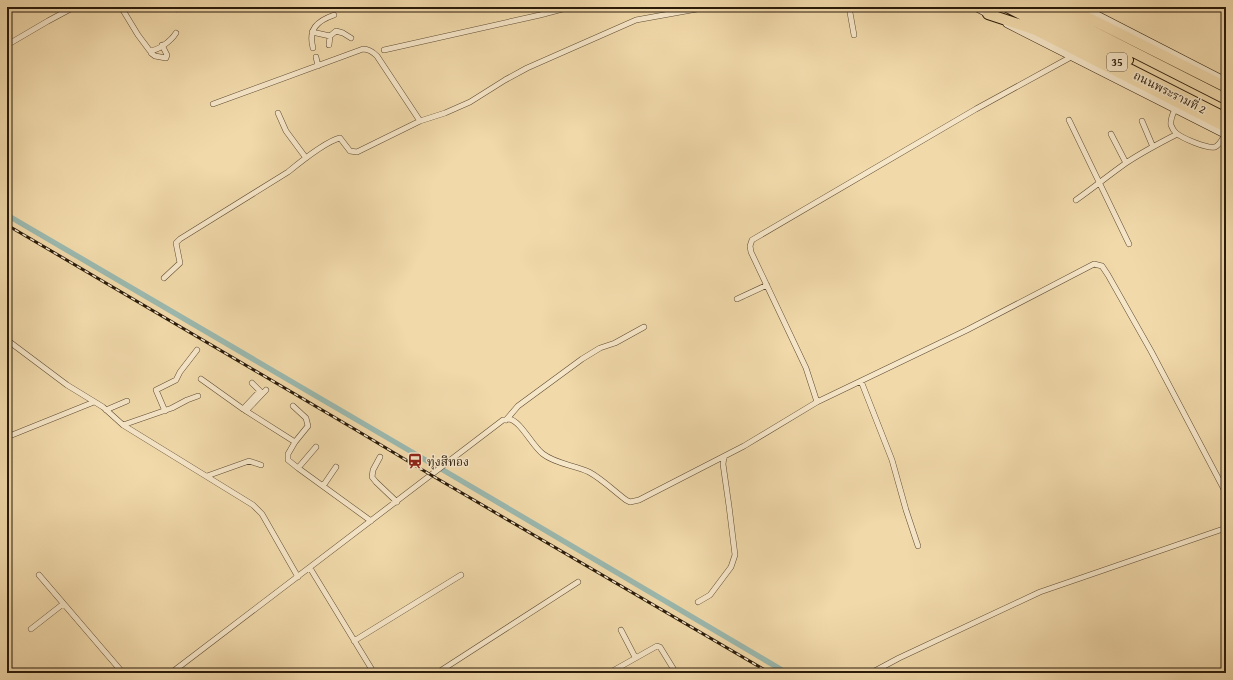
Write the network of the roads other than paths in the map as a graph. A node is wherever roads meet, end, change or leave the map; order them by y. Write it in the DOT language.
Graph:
graph roads {
  1 [pos="74,7"];
  2 [pos="123,7"];
  3 [pos="543,7"];
  4 [pos="570,7"];
  5 [pos="708,7"];
  6 [pos="849,7"];
  7 [pos="975,7"];
  8 [pos="1004,7"];
  9 [pos="1007,7"];
  10 [pos="1024,7"];
  11 [pos="1045,7"];
  12 [pos="1049,7"];
  13 [pos="1067,7"];
  14 [pos="1082,7"];
  15 [pos="545,14"];
  16 [pos="988,14"];
  17 [pos="334,15"];
  18 [pos="1036,30"];
  19 [pos="312,32"];
  20 [pos="176,33"];
  21 [pos="854,35"];
  22 [pos="330,36"];
  23 [pos="351,38"];
  24 [pos="329,45"];
  25 [pos="7,46"];
  26 [pos="162,46"];
  27 [pos="313,48"];
  28 [pos="384,50"];
  29 [pos="151,51"];
  30 [pos="316,57"];
  31 [pos="1071,57"];
  32 [pos="318,66"];
  33 [pos="1226,81"];
  34 [pos="1226,87"];
  35 [pos="1226,98"];
  36 [pos="213,104"];
  37 [pos="1175,109"];
  38 [pos="1226,110"];
  39 [pos="278,114"];
  40 [pos="1069,120"];
  41 [pos="420,121"];
  42 [pos="1142,121"];
  43 [pos="1226,128"];
  44 [pos="1111,134"];
  45 [pos="1177,134"];
  46 [pos="1153,147"];
  47 [pos="306,158"];
  48 [pos="1126,163"];
  49 [pos="1100,184"];
  50 [pos="1076,200"];
  51 [pos="1129,244"];
  52 [pos="164,278"];
  53 [pos="767,285"];
  54 [pos="737,299"];
  55 [pos="644,326"];
  56 [pos="7,340"];
  57 [pos="197,350"];
  58 [pos="201,379"];
  59 [pos="861,381"];
  60 [pos="252,383"];
  61 [pos="266,390"];
  62 [pos="198,396"];
  63 [pos="94,402"];
  64 [pos="127,402"];
  65 [pos="817,402"];
  66 [pos="293,406"];
  67 [pos="106,410"];
  68 [pos="245,410"];
  69 [pos="165,411"];
  70 [pos="506,420"];
  71 [pos="123,425"];
  72 [pos="7,437"];
  73 [pos="295,442"];
  74 [pos="316,447"];
  75 [pos="380,457"];
  76 [pos="724,457"];
  77 [pos="261,465"];
  78 [pos="336,467"];
  79 [pos="298,468"];
  80 [pos="207,476"];
  81 [pos="323,486"];
  82 [pos="1226,493"];
  83 [pos="397,502"];
  84 [pos="371,521"];
  85 [pos="1226,528"];
  86 [pos="918,546"];
  87 [pos="310,568"];
  88 [pos="39,575"];
  89 [pos="461,575"];
  90 [pos="298,577"];
  91 [pos="578,582"];
  92 [pos="698,602"];
  93 [pos="63,604"];
  94 [pos="31,629"];
  95 [pos="621,630"];
  96 [pos="354,641"];
  97 [pos="635,657"];
  98 [pos="123,673"];
  99 [pos="171,673"];
  100 [pos="374,673"];
  101 [pos="437,673"];
  102 [pos="609,673"];
  103 [pos="676,673"];
  104 [pos="871,673"];
  1 -- 25 [label="street"];
  2 -- 29 [label="street"];
  3 -- 15 [label="street"];
  4 -- 15 [label="street"];
  5 -- 41 [label="street"];
  6 -- 21 [label="street"];
  7 -- 16 [label="main road, ถนนพระรามที่ 2 / 35"];
  8 -- 18 [label="highway"];
  9 -- 43 [label="highway, ถนนพระรามที่ 2 / 35"];
  10 -- 38 [label="highway"];
  11 -- 35 [label="highway, ถนนพระรามที่ 2 / 35"];
  12 -- 35 [label="highway"];
  13 -- 34 [label="highway"];
  14 -- 33 [label="main road"];
  15 -- 28 [label="street"];
  16 -- 18 [label="highway"];
  16 -- 31 [label="main road, ถนนพระรามที่ 2 / 35"];
  17 -- 19 [label="street"];
  18 -- 43 [label="highway"];
  19 -- 22 [label="street"];
  19 -- 27 [label="street"];
  20 -- 26 [label="street"];
  22 -- 23 [label="street"];
  22 -- 24 [label="street"];
  26 -- 29 [label="street"];
  26 -- 29 [label="street"];
  30 -- 32 [label="street"];
  31 -- 37 [label="main road, ถนนพระรามที่ 2 / 35"];
  31 -- 53 [label="street"];
  32 -- 36 [label="street"];
  32 -- 41 [label="street"];
  37 -- 43 [label="main road, ถนนพระรามที่ 2 / 35"];
  37 -- 45 [label="street"];
  39 -- 47 [label="street"];
  40 -- 49 [label="street"];
  41 -- 47 [label="street"];
  42 -- 46 [label="street"];
  43 -- 45 [label="street"];
  44 -- 48 [label="street"];
  45 -- 46 [label="street"];
  46 -- 48 [label="street"];
  47 -- 52 [label="street"];
  48 -- 49 [label="street"];
  49 -- 50 [label="street"];
  49 -- 51 [label="street"];
  53 -- 54 [label="street"];
  53 -- 65 [label="street"];
  55 -- 70 [label="street"];
  56 -- 63 [label="street"];
  57 -- 69 [label="street"];
  58 -- 68 [label="street"];
  59 -- 65 [label="street"];
  59 -- 82 [label="street"];
  59 -- 86 [label="street"];
  60 -- 68 [label="street"];
  61 -- 68 [label="street"];
  62 -- 69 [label="street"];
  63 -- 67 [label="street"];
  63 -- 72 [label="street"];
  64 -- 67 [label="street"];
  65 -- 76 [label="street"];
  66 -- 73 [label="street"];
  67 -- 71 [label="street"];
  68 -- 73 [label="street"];
  69 -- 71 [label="street"];
  70 -- 76 [label="street"];
  70 -- 83 [label="street"];
  71 -- 80 [label="street"];
  73 -- 79 [label="street"];
  74 -- 79 [label="street"];
  75 -- 83 [label="street"];
  76 -- 92 [label="street"];
  77 -- 80 [label="street"];
  78 -- 81 [label="street"];
  79 -- 81 [label="street"];
  80 -- 90 [label="street"];
  81 -- 84 [label="street"];
  83 -- 84 [label="street"];
  84 -- 87 [label="street"];
  85 -- 104 [label="street"];
  87 -- 90 [label="street"];
  87 -- 96 [label="street"];
  88 -- 93 [label="street"];
  89 -- 96 [label="street"];
  90 -- 99 [label="street"];
  91 -- 101 [label="street"];
  93 -- 94 [label="street"];
  93 -- 98 [label="street"];
  95 -- 97 [label="street"];
  96 -- 100 [label="street"];
  97 -- 102 [label="street"];
  97 -- 103 [label="street"];
}
